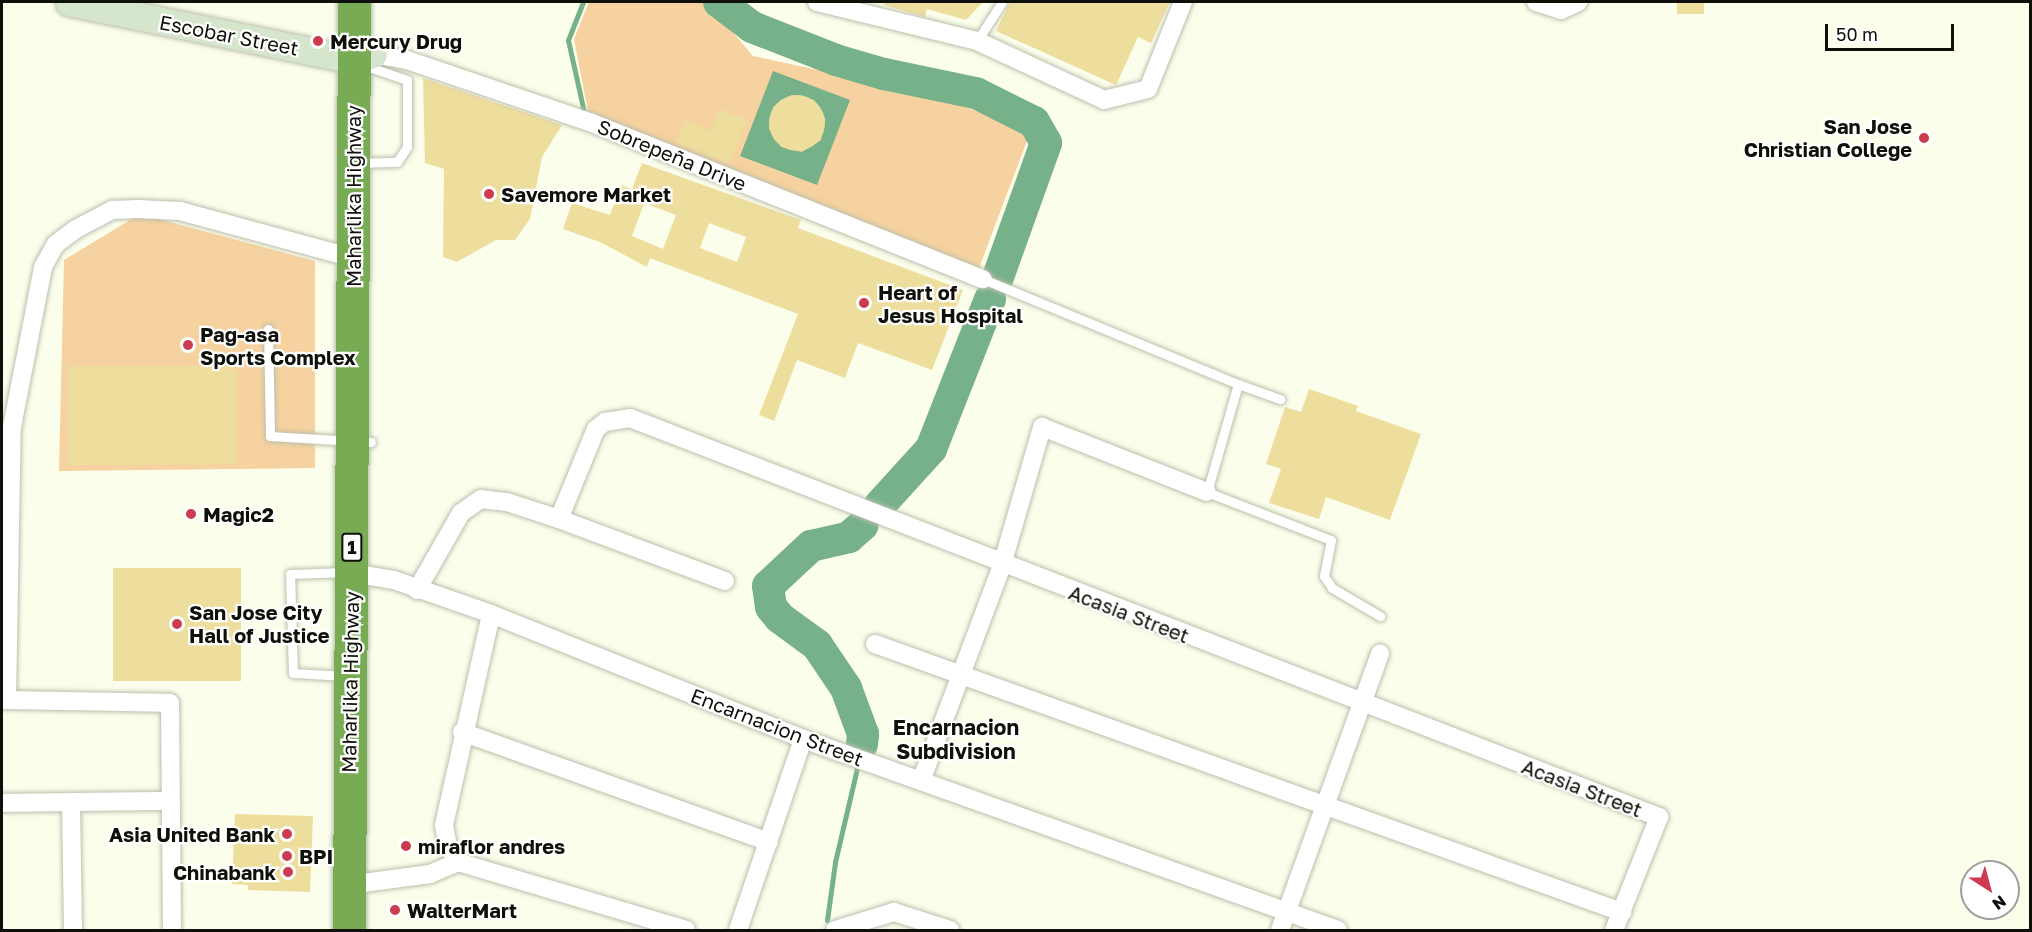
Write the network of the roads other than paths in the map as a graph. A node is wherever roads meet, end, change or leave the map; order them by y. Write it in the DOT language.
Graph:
graph roads {
  1 [pos="69,2"];
  2 [pos="354,2"];
  3 [pos="373,2"];
  4 [pos="817,2"];
  5 [pos="1002,2"];
  6 [pos="1183,2"];
  7 [pos="1536,2"];
  8 [pos="1578,2"];
  9 [pos="123,7"];
  10 [pos="977,41"];
  11 [pos="366,61"];
  12 [pos="363,164"];
  13 [pos="352,258"];
  14 [pos="983,279"];
  15 [pos="268,329"];
  16 [pos="1239,384"];
  17 [pos="1280,399"];
  18 [pos="362,441"];
  19 [pos="1207,492"];
  20 [pos="560,519"];
  21 [pos="1002,565"];
  22 [pos="361,574"];
  23 [pos="725,581"];
  24 [pos="417,590"];
  25 [pos="491,614"];
  26 [pos="1380,616"];
  27 [pos="875,644"];
  28 [pos="1380,654"];
  29 [pos="959,674"];
  30 [pos="350,677"];
  31 [pos="4,700"];
  32 [pos="1362,703"];
  33 [pos="462,732"];
  34 [pos="803,739"];
  35 [pos="921,781"];
  36 [pos="170,801"];
  37 [pos="71,802"];
  38 [pos="2,803"];
  39 [pos="1325,806"];
  40 [pos="769,842"];
  41 [pos="458,862"];
  42 [pos="358,885"];
  43 [pos="1287,912"];
  44 [pos="1622,912"];
  45 [pos="73,930"];
  46 [pos="172,930"];
  47 [pos="349,930"];
  48 [pos="368,930"];
  49 [pos="686,930"];
  50 [pos="738,930"];
  51 [pos="835,930"];
  52 [pos="950,930"];
  53 [pos="1280,930"];
  54 [pos="1338,930"];
  55 [pos="1614,930"];
  1 -- 9 [label="street, Escobar Street"];
  2 -- 11 [label="highway, Maharlika Highway / 1"];
  3 -- 11 [label="highway, Maharlika Highway / 1"];
  4 -- 10 [label="street"];
  5 -- 10 [label="lane"];
  6 -- 10 [label="street"];
  7 -- 8 [label="street"];
  9 -- 11 [label="street, Escobar Street"];
  11 -- 12 [label="highway, Maharlika Highway / 1"];
  11 -- 14 [label="street, Sobrepeña Drive"];
  12 -- 13 [label="highway, Maharlika Highway / 1"];
  12 -- 18 [label="highway, Maharlika Highway / 1"];
  13 -- 18 [label="highway, Maharlika Highway / 1"];
  13 -- 31 [label="street"];
  14 -- 16 [label="lane"];
  15 -- 18 [label="lane"];
  16 -- 17 [label="lane"];
  16 -- 19 [label="lane"];
  18 -- 22 [label="highway, Maharlika Highway / 1"];
  19 -- 21 [label="street"];
  19 -- 26 [label="lane"];
  20 -- 21 [label="street, Acasia Street"];
  20 -- 23 [label="street"];
  20 -- 24 [label="street"];
  21 -- 29 [label="street"];
  21 -- 32 [label="street, Acasia Street"];
  22 -- 24 [label="street, Encarnacion Street"];
  22 -- 30 [label="highway, Maharlika Highway / 1"];
  22 -- 30 [label="lane"];
  22 -- 42 [label="highway, Maharlika Highway / 1"];
  24 -- 25 [label="street, Encarnacion Street"];
  25 -- 33 [label="street"];
  25 -- 34 [label="street, Encarnacion Street"];
  27 -- 29 [label="street"];
  28 -- 32 [label="street"];
  29 -- 35 [label="street"];
  29 -- 39 [label="street"];
  30 -- 42 [label="highway, Maharlika Highway / 1"];
  31 -- 36 [label="street"];
  32 -- 39 [label="street"];
  32 -- 44 [label="street, Acasia Street"];
  33 -- 40 [label="street"];
  33 -- 41 [label="street"];
  34 -- 35 [label="street, Encarnacion Street"];
  34 -- 40 [label="street"];
  35 -- 43 [label="street, Encarnacion Street"];
  36 -- 37 [label="street"];
  36 -- 46 [label="street"];
  37 -- 38 [label="street"];
  37 -- 45 [label="street"];
  39 -- 43 [label="street"];
  39 -- 44 [label="street"];
  40 -- 50 [label="street"];
  41 -- 42 [label="street"];
  41 -- 49 [label="street"];
  42 -- 47 [label="highway, Maharlika Highway / 1"];
  42 -- 48 [label="highway, Maharlika Highway / 1"];
  43 -- 53 [label="street"];
  43 -- 54 [label="street, Encarnacion Street"];
  44 -- 55 [label="street"];
  51 -- 52 [label="street"];
}
